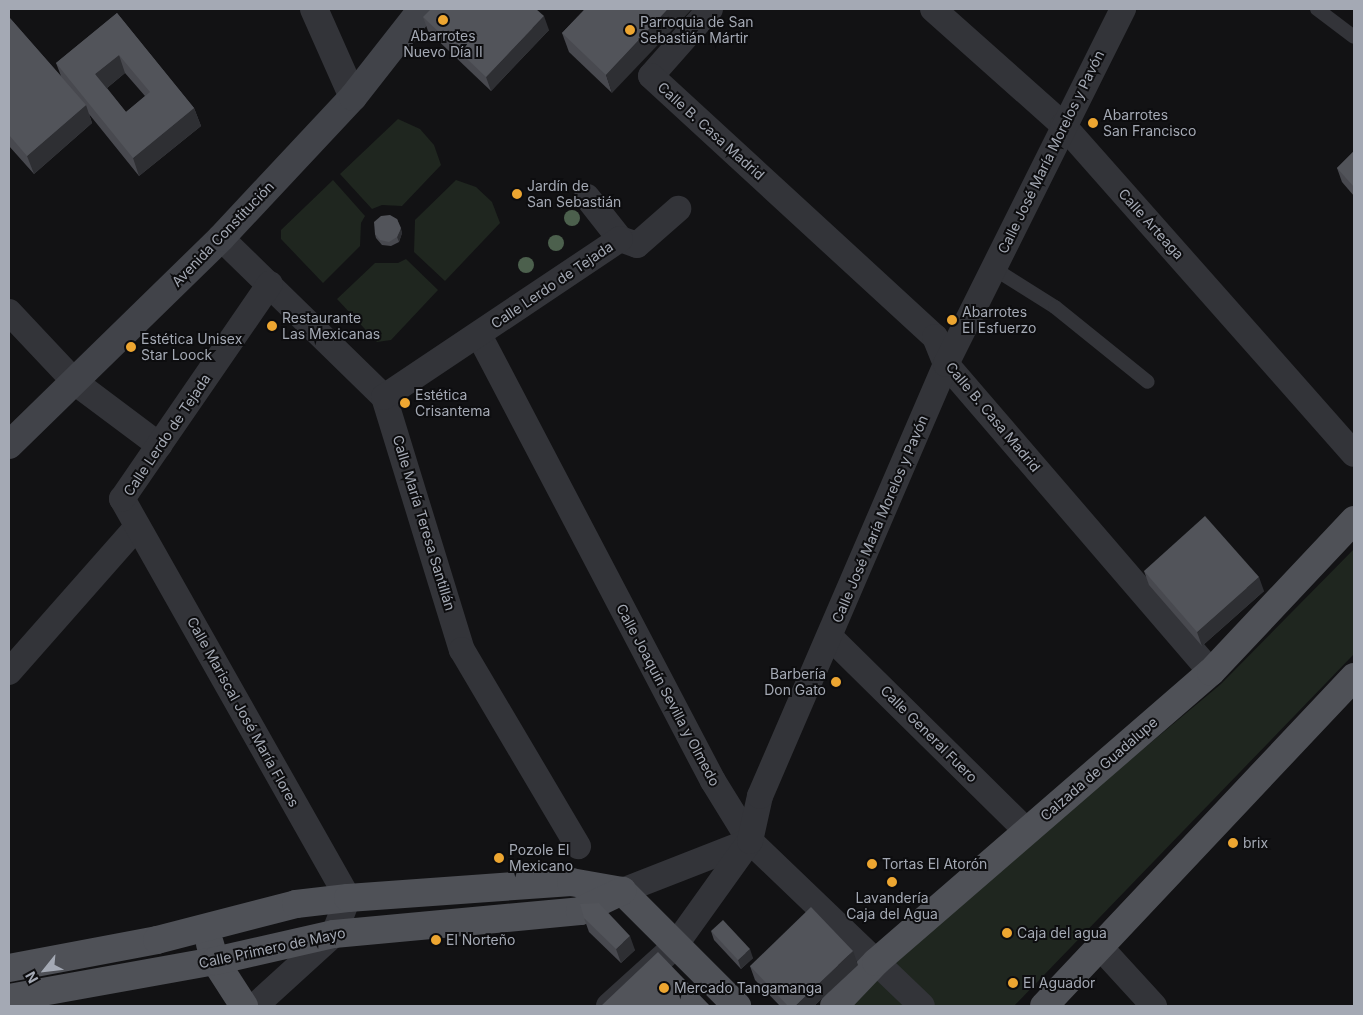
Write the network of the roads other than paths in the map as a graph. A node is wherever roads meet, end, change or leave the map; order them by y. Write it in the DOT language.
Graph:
graph roads {
  1 [pos="314,9"];
  2 [pos="422,9"];
  3 [pos="710,9"];
  4 [pos="933,9"];
  5 [pos="1123,9"];
  6 [pos="1317,9"];
  7 [pos="1354,37"];
  8 [pos="353,97"];
  9 [pos="1063,125"];
  10 [pos="588,197"];
  11 [pos="678,209"];
  12 [pos="221,238"];
  13 [pos="620,239"];
  14 [pos="994,268"];
  15 [pos="270,284"];
  16 [pos="9,312"];
  17 [pos="478,335"];
  18 [pos="946,364"];
  19 [pos="76,382"];
  20 [pos="1148,382"];
  21 [pos="384,398"];
  22 [pos="9,445"];
  23 [pos="159,445"];
  24 [pos="1354,454"];
  25 [pos="1354,520"];
  26 [pos="137,527"];
  27 [pos="830,637"];
  28 [pos="9,672"];
  29 [pos="1211,672"];
  30 [pos="1354,677"];
  31 [pos="1027,831"];
  32 [pos="750,841"];
  33 [pos="578,846"];
  34 [pos="622,891"];
  35 [pos="348,898"];
  36 [pos="206,928"];
  37 [pos="334,934"];
  38 [pos="157,940"];
  39 [pos="674,946"];
  40 [pos="1100,948"];
  41 [pos="111,949"];
  42 [pos="71,956"];
  43 [pos="215,961"];
  44 [pos="876,962"];
  45 [pos="19,966"];
  46 [pos="163,970"];
  47 [pos="117,978"];
  48 [pos="76,986"];
  49 [pos="21,996"];
  50 [pos="244,1006"];
  51 [pos="255,1006"];
  52 [pos="609,1006"];
  53 [pos="737,1006"];
  54 [pos="834,1006"];
  55 [pos="922,1006"];
  56 [pos="1044,1006"];
  57 [pos="1154,1006"];
  1 -- 8 [label="street"];
  2 -- 8 [label="main road, Avenida Constitución"];
  3 -- 18 [label="street, Calle B. Casa Madrid"];
  4 -- 9 [label="street, Calle Arteaga"];
  5 -- 9 [label="street, Calle José María Morelos y Pavón"];
  6 -- 7 [label="lane"];
  8 -- 12 [label="main road, Avenida Constitución"];
  9 -- 14 [label="street, Calle José María Morelos y Pavón"];
  9 -- 24 [label="street, Calle Arteaga"];
  10 -- 13 [label="street"];
  11 -- 13 [label="street"];
  12 -- 15 [label="street, Calle María Teresa Santillán"];
  12 -- 19 [label="main road, Avenida Constitución"];
  13 -- 17 [label="street, Calle Lerdo de Tejada"];
  14 -- 18 [label="street, Calle José María Morelos y Pavón"];
  14 -- 20 [label="lane"];
  15 -- 21 [label="street, Calle María Teresa Santillán"];
  15 -- 23 [label="street, Calle Lerdo de Tejada"];
  16 -- 19 [label="street"];
  17 -- 21 [label="street, Calle Lerdo de Tejada"];
  17 -- 32 [label="street, Calle Joaquín Sevilla y Olmedo"];
  18 -- 27 [label="street, Calle José María Morelos y Pavón"];
  18 -- 29 [label="street, Calle B. Casa Madrid"];
  19 -- 22 [label="main road, Avenida Constitución"];
  19 -- 23 [label="street"];
  21 -- 33 [label="street, Calle María Teresa Santillán"];
  23 -- 26 [label="street, Calle Lerdo de Tejada"];
  25 -- 29 [label="main road, Calzada de Guadalupe"];
  26 -- 28 [label="street"];
  26 -- 35 [label="street, Calle Mariscal José María Flores"];
  27 -- 31 [label="street, Calle General Fuero"];
  27 -- 32 [label="street, Calle José María Morelos y Pavón"];
  29 -- 31 [label="main road, Calzada de Guadalupe"];
  30 -- 40 [label="main road"];
  31 -- 44 [label="main road, Calzada de Guadalupe"];
  32 -- 34 [label="street, Calle Primero de Mayo"];
  32 -- 39 [label="street, Calle José María Morelos y Pavón"];
  32 -- 44 [label="street, Calle Joaquín Sevilla y Olmedo"];
  34 -- 35 [label="main road"];
  34 -- 37 [label="main road, Calle Primero de Mayo"];
  34 -- 39 [label="main road"];
  35 -- 36 [label="main road"];
  35 -- 37 [label="street"];
  36 -- 38 [label="main road"];
  36 -- 43 [label="main road"];
  37 -- 43 [label="main road, Calle Primero de Mayo"];
  37 -- 51 [label="street"];
  38 -- 41 [label="main road"];
  38 -- 46 [label="main road"];
  39 -- 52 [label="street, Calle José María Morelos y Pavón"];
  39 -- 53 [label="main road"];
  40 -- 56 [label="main road"];
  40 -- 57 [label="street"];
  41 -- 42 [label="main road"];
  41 -- 47 [label="main road"];
  42 -- 45 [label="main road"];
  42 -- 48 [label="main road"];
  43 -- 46 [label="main road, Calle Primero de Mayo"];
  43 -- 50 [label="main road"];
  44 -- 54 [label="main road, Calzada de Guadalupe"];
  44 -- 55 [label="street, Calle Joaquín Sevilla y Olmedo"];
  45 -- 49 [label="main road"];
  46 -- 47 [label="main road, Calle Primero de Mayo"];
  47 -- 48 [label="main road, Calle Primero de Mayo"];
  48 -- 49 [label="main road, Calle Primero de Mayo"];
}
